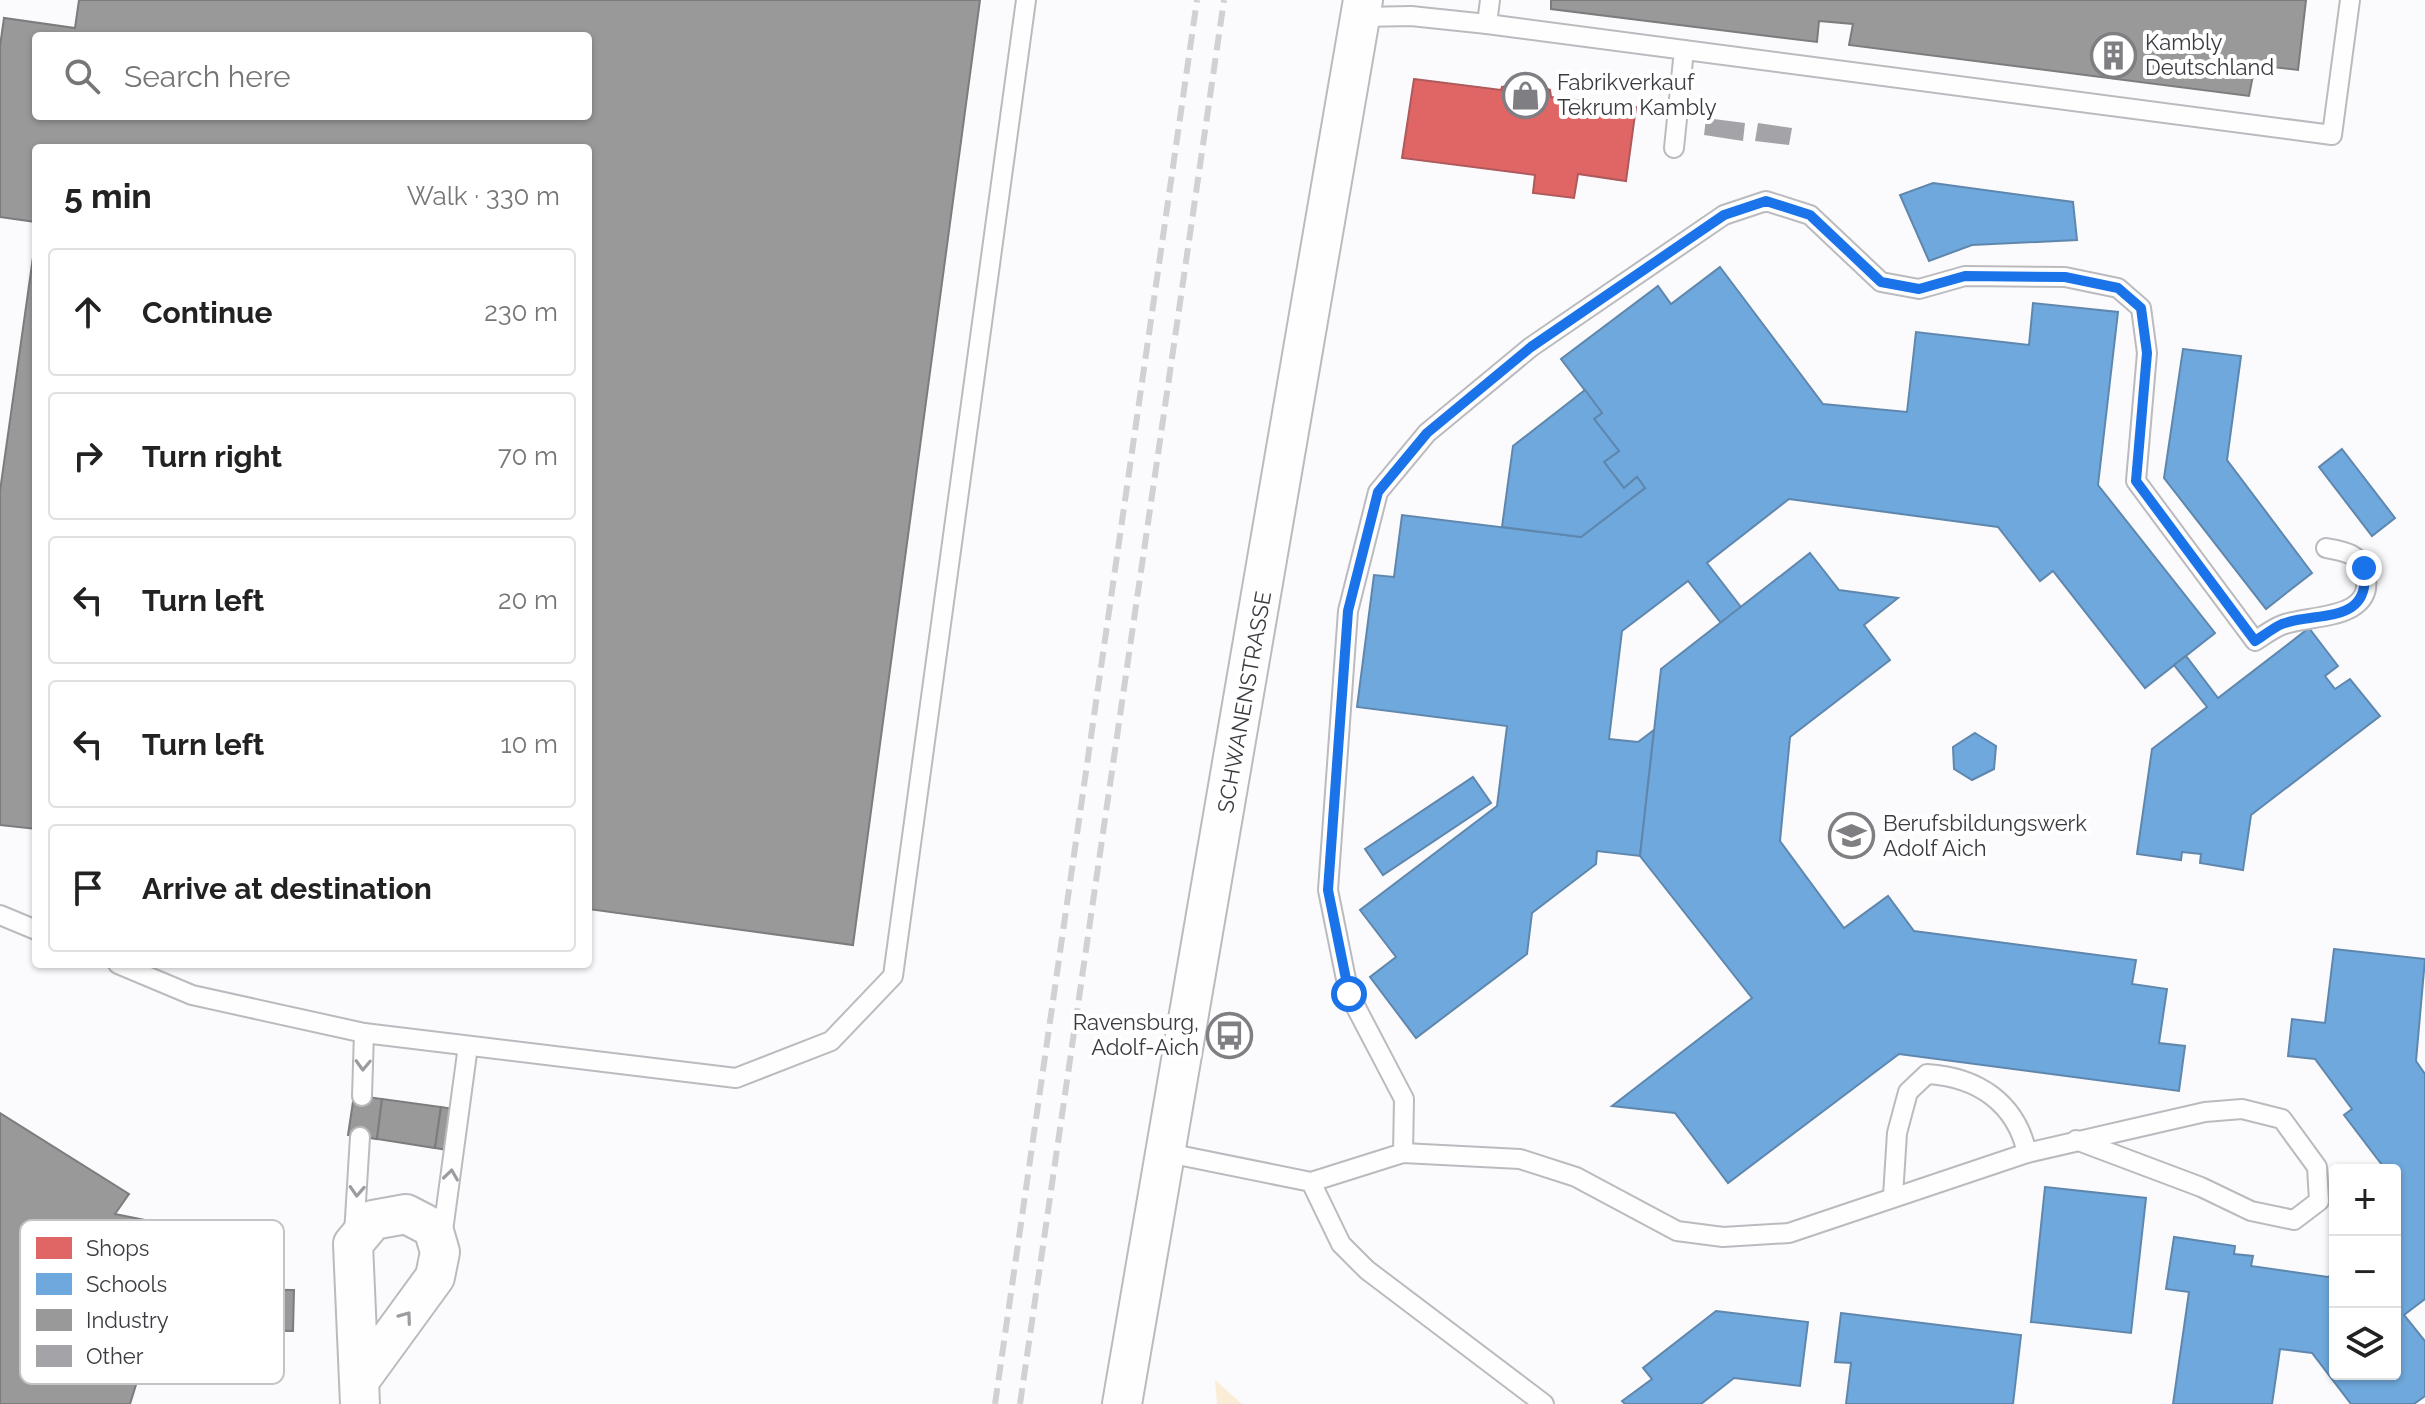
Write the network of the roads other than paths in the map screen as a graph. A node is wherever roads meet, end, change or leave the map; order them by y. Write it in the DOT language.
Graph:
graph roads {
  1 [pos="1026,0"];
  2 [pos="1490,0"];
  3 [pos="2350,0"];
  4 [pos="1362,8"];
  5 [pos="1487,24"];
  6 [pos="1684,50"];
  7 [pos="1674,148"];
  8 [pos="2326,548"];
  9 [pos="0,915"];
  10 [pos="32,928"];
  11 [pos="128,968"];
  12 [pos="364,1033"];
  13 [pos="468,1046"];
  14 [pos="362,1096"];
  15 [pos="360,1137"];
  16 [pos="2076,1140"];
  17 [pos="1168,1153"];
  18 [pos="1403,1153"];
  19 [pos="2027,1153"];
  20 [pos="1311,1182"];
  21 [pos="1893,1196"];
  22 [pos="353,1244"];
  23 [pos="440,1252"];
  24 [pos="360,1392"];
  25 [pos="1122,1404"];
  26 [pos="1544,1404"];
  1 -- 13 [label="lane"];
  2 -- 5 [label="lane"];
  3 -- 6 [label="lane"];
  4 -- 5 [label="lane"];
  4 -- 17 [label="street, SCHWANENSTRASSE"];
  5 -- 6 [label="lane"];
  6 -- 7 [label="lane"];
  8 -- 18 [label="lane"];
  9 -- 10 [label="lane"];
  11 -- 12 [label="lane"];
  12 -- 13 [label="lane"];
  12 -- 14 [label="lane, one-way"];
  23 -- 13 [label="lane, one-way"];
  15 -- 22 [label="lane, one-way"];
  16 -- 16 [label="lane"];
  16 -- 19 [label="lane"];
  17 -- 20 [label="lane"];
  17 -- 25 [label="street, SCHWANENSTRASSE"];
  18 -- 20 [label="lane"];
  18 -- 21 [label="lane"];
  19 -- 21 [label="lane"];
  19 -- 21 [label="lane"];
  20 -- 26 [label="lane"];
  22 -- 23 [label="street"];
  22 -- 24 [label="street"];
  24 -- 23 [label="street, one-way"];
}
